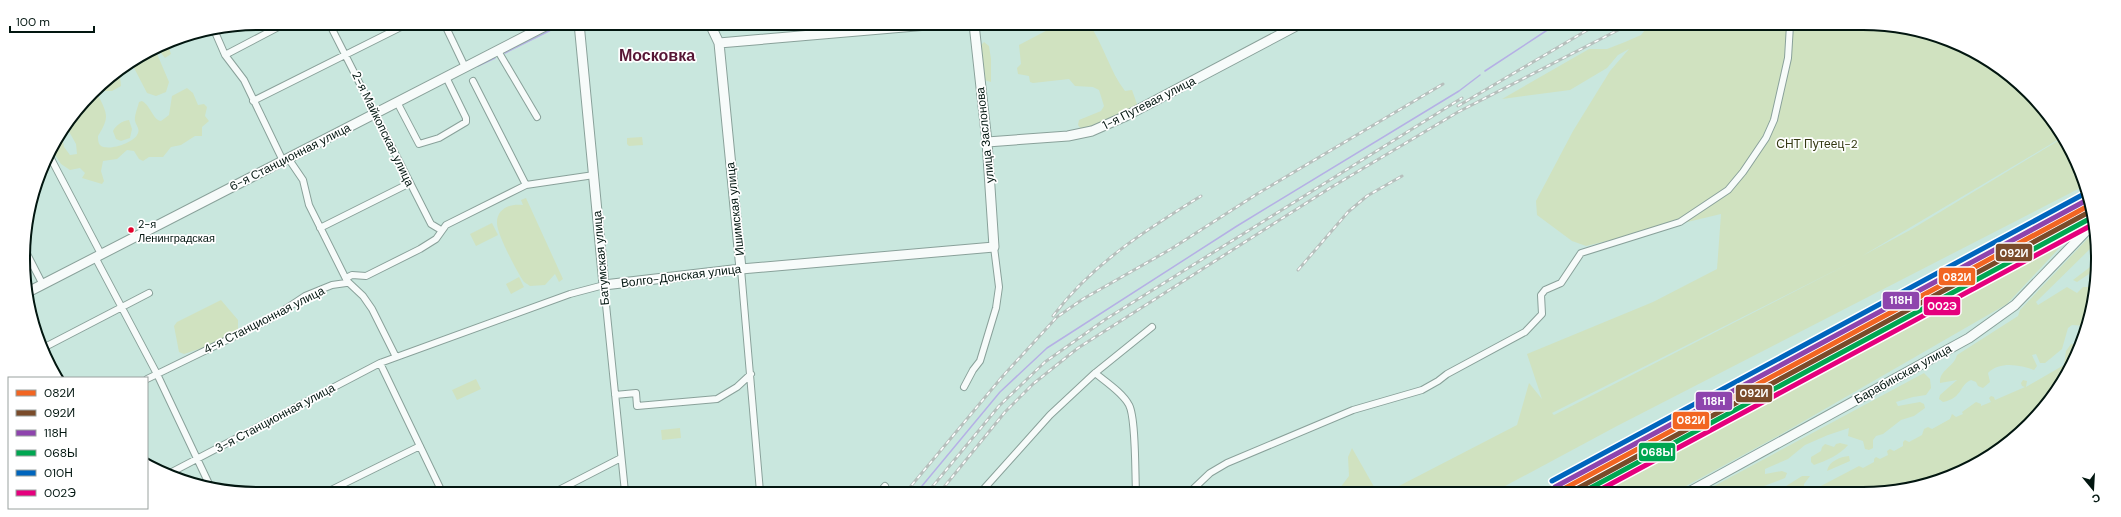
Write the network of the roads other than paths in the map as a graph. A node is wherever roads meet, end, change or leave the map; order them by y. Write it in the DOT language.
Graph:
graph roads {
  1 [pos="273,30"];
  2 [pos="333,30"];
  3 [pos="395,30"];
  4 [pos="448,30"];
  5 [pos="538,30"];
  6 [pos="580,30"];
  7 [pos="713,30"];
  8 [pos="870,30"];
  9 [pos="975,30"];
  10 [pos="1289,30"];
  11 [pos="1790,30"];
  12 [pos="217,34"];
  13 [pos="719,43"];
  14 [pos="498,51"];
  15 [pos="225,55"];
  16 [pos="346,55"];
  17 [pos="466,67"];
  18 [pos="446,77"];
  19 [pos="473,81"];
  20 [pos="253,101"];
  21 [pos="397,102"];
  22 [pos="376,113"];
  23 [pos="537,118"];
  24 [pos="987,142"];
  25 [pos="285,160"];
  26 [pos="52,161"];
  27 [pos="594,175"];
  28 [pos="410,183"];
  29 [pos="526,185"];
  30 [pos="320,228"];
  31 [pos="2089,228"];
  32 [pos="441,230"];
  33 [pos="994,247"];
  34 [pos="98,256"];
  35 [pos="30,260"];
  36 [pos="741,269"];
  37 [pos="347,281"];
  38 [pos="42,285"];
  39 [pos="604,285"];
  40 [pos="32,290"];
  41 [pos="149,293"];
  42 [pos="122,307"];
  43 [pos="1152,327"];
  44 [pos="47,346"];
  45 [pos="396,357"];
  46 [pos="380,363"];
  47 [pos="1095,373"];
  48 [pos="157,374"];
  49 [pos="751,374"];
  50 [pos="148,378"];
  51 [pos="964,387"];
  52 [pos="615,395"];
  53 [pos="420,446"];
  54 [pos="621,458"];
  55 [pos="197,459"];
  56 [pos="174,471"];
  57 [pos="208,481"];
  58 [pos="337,487"];
  59 [pos="440,487"];
  60 [pos="565,487"];
  61 [pos="624,487"];
  62 [pos="760,487"];
  63 [pos="985,487"];
  64 [pos="1136,487"];
  65 [pos="1195,487"];
  66 [pos="1698,487"];
  1 -- 15 [label="street"];
  2 -- 16 [label="street, 2-я Майкопская улица"];
  3 -- 16 [label="street"];
  4 -- 17 [label="street"];
  5 -- 14 [label="street, 6-я Станционная улица"];
  6 -- 27 [label="street, Батумская улица"];
  7 -- 13 [label="street, Ишимская улица"];
  8 -- 13 [label="street"];
  9 -- 24 [label="street, улица Заслонова"];
  10 -- 24 [label="street, 1-я Путевая улица"];
  11 -- 65 [label="street"];
  12 -- 15 [label="street"];
  13 -- 36 [label="street, Ишимская улица"];
  14 -- 17 [label="street, 6-я Станционная улица"];
  14 -- 23 [label="street"];
  15 -- 20 [label="street"];
  16 -- 20 [label="street"];
  16 -- 22 [label="street, 2-я Майкопская улица"];
  17 -- 18 [label="street, 6-я Станционная улица"];
  18 -- 21 [label="street, 6-я Станционная улица"];
  18 -- 21 [label="street"];
  19 -- 29 [label="street"];
  20 -- 25 [label="street"];
  21 -- 22 [label="street, 6-я Станционная улица"];
  22 -- 25 [label="street, 6-я Станционная улица"];
  22 -- 28 [label="street, 2-я Майкопская улица"];
  24 -- 33 [label="street, улица Заслонова"];
  25 -- 30 [label="street"];
  25 -- 34 [label="street, 6-я Станционная улица"];
  26 -- 34 [label="street"];
  27 -- 29 [label="street, 4-я Станционная улица"];
  27 -- 39 [label="street, Батумская улица"];
  28 -- 30 [label="street"];
  28 -- 32 [label="street, 2-я Майкопская улица"];
  29 -- 32 [label="street, 4-я Станционная улица"];
  30 -- 37 [label="street"];
  31 -- 66 [label="street, Барабинская улица"];
  32 -- 37 [label="street, 4-я Станционная улица"];
  33 -- 36 [label="street, Волго-Донская улица"];
  33 -- 51 [label="street"];
  34 -- 38 [label="street, 6-я Станционная улица"];
  34 -- 42 [label="street"];
  35 -- 38 [label="street"];
  36 -- 39 [label="street, Волго-Донская улица"];
  36 -- 49 [label="street, Ишимская улица"];
  37 -- 45 [label="street"];
  37 -- 48 [label="street, 4-я Станционная улица"];
  38 -- 40 [label="street, 6-я Станционная улица"];
  39 -- 45 [label="street, Волго-Донская улица"];
  39 -- 52 [label="street, Батумская улица"];
  41 -- 42 [label="street"];
  42 -- 44 [label="street"];
  42 -- 48 [label="street"];
  43 -- 47 [label="street"];
  45 -- 46 [label="street, Волго-Донская улица"];
  46 -- 53 [label="street"];
  46 -- 55 [label="street, 3-я Станционная улица"];
  47 -- 63 [label="street"];
  47 -- 64 [label="street"];
  48 -- 50 [label="street, 4-я Станционная улица"];
  48 -- 55 [label="street"];
  49 -- 52 [label="street"];
  49 -- 62 [label="street, Ишимская улица"];
  52 -- 54 [label="street, Батумская улица"];
  53 -- 58 [label="street"];
  53 -- 59 [label="street"];
  54 -- 60 [label="street"];
  54 -- 61 [label="street, Батумская улица"];
  55 -- 56 [label="street, 3-я Станционная улица"];
  55 -- 57 [label="street"];
}
